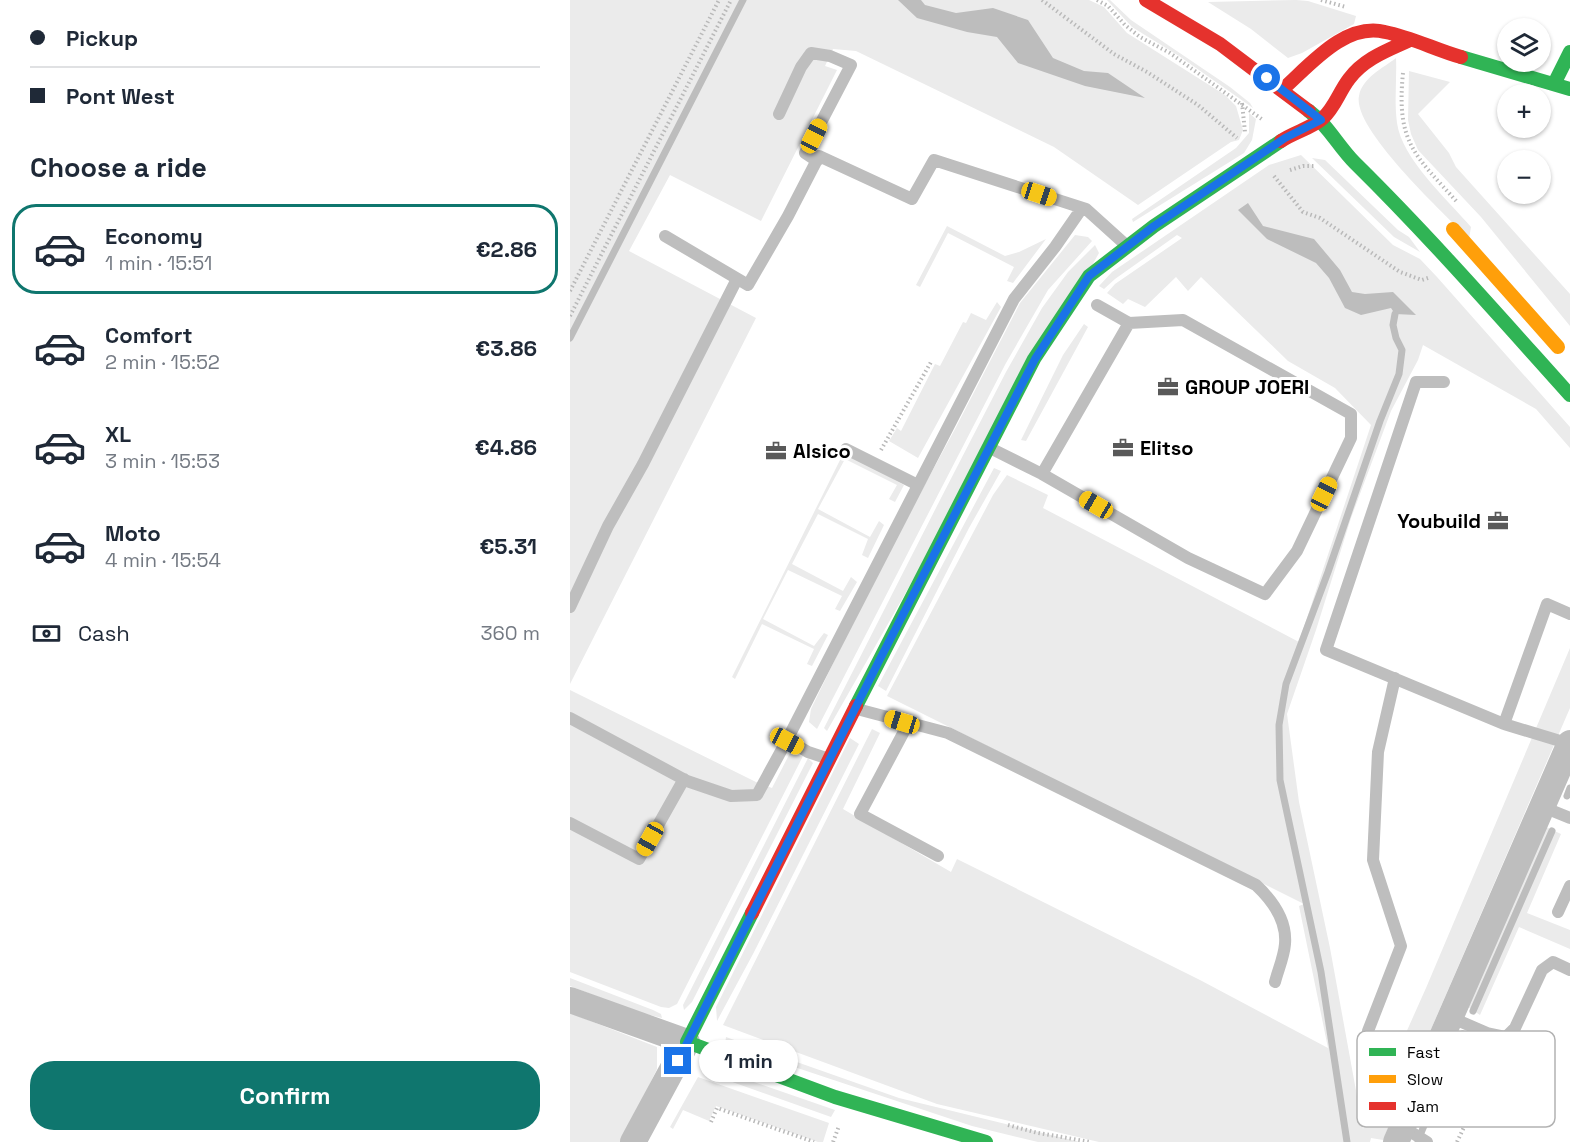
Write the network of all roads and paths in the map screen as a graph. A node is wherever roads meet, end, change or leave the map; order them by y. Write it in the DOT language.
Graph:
graph roads {
  1 [pos="719,0"];
  2 [pos="731,0"];
  3 [pos="1042,0"];
  4 [pos="1097,0"];
  5 [pos="1146,0"];
  6 [pos="1408,41"];
  7 [pos="1570,52"];
  8 [pos="1404,66"];
  9 [pos="1554,84"];
  10 [pos="1283,89"];
  11 [pos="1570,89"];
  12 [pos="778,114"];
  13 [pos="1321,120"];
  14 [pos="1344,129"];
  15 [pos="1285,138"];
  16 [pos="1257,156"];
  17 [pos="817,161"];
  18 [pos="1316,166"];
  19 [pos="1273,175"];
  20 [pos="1264,181"];
  21 [pos="1461,206"];
  22 [pos="1082,208"];
  23 [pos="1445,221"];
  24 [pos="665,236"];
  25 [pos="1128,246"];
  26 [pos="1430,277"];
  27 [pos="737,279"];
  28 [pos="570,291"];
  29 [pos="1097,305"];
  30 [pos="570,316"];
  31 [pos="1129,323"];
  32 [pos="1570,361"];
  33 [pos="931,362"];
  34 [pos="1444,382"];
  35 [pos="1570,395"];
  36 [pos="989,448"];
  37 [pos="846,449"];
  38 [pos="889,455"];
  39 [pos="1042,474"];
  40 [pos="918,485"];
  41 [pos="570,607"];
  42 [pos="1570,614"];
  43 [pos="1395,678"];
  44 [pos="855,709"];
  45 [pos="570,718"];
  46 [pos="908,724"];
  47 [pos="1504,724"];
  48 [pos="787,741"];
  49 [pos="1570,744"];
  50 [pos="829,760"];
  51 [pos="684,779"];
  52 [pos="1543,807"];
  53 [pos="1570,818"];
  54 [pos="570,823"];
  55 [pos="938,855"];
  56 [pos="1570,886"];
  57 [pos="1558,912"];
  58 [pos="1570,970"];
  59 [pos="1275,982"];
  60 [pos="570,1000"];
  61 [pos="1450,1017"];
  62 [pos="1368,1030"];
  63 [pos="1444,1031"];
  64 [pos="1485,1031"];
  65 [pos="1512,1031"];
  66 [pos="687,1042"];
  67 [pos="711,1122"];
  68 [pos="841,1123"];
  69 [pos="1464,1127"];
  70 [pos="1400,1135"];
  71 [pos="633,1142"];
  72 [pos="814,1142"];
  73 [pos="833,1142"];
  74 [pos="986,1142"];
  75 [pos="1427,1142"];
  76 [pos="1457,1142"];
  1 -- 28 [label="path"];
  2 -- 30 [label="path"];
  3 -- 16 [label="path"];
  4 -- 15 [label="path"];
  5 -- 10 [label="street"];
  6 -- 9 [label="street"];
  6 -- 10 [label="street"];
  6 -- 13 [label="street"];
  7 -- 9 [label="street"];
  8 -- 21 [label="path"];
  9 -- 11 [label="street"];
  10 -- 13 [label="street"];
  12 -- 17 [label="lane"];
  13 -- 14 [label="street"];
  13 -- 15 [label="street"];
  13 -- 35 [label="street"];
  15 -- 16 [label="street"];
  16 -- 25 [label="street"];
  17 -- 22 [label="lane"];
  17 -- 27 [label="lane"];
  18 -- 19 [label="path"];
  19 -- 20 [label="path"];
  19 -- 26 [label="path"];
  22 -- 25 [label="lane"];
  22 -- 40 [label="lane"];
  23 -- 32 [label="street"];
  24 -- 27 [label="lane"];
  25 -- 36 [label="street"];
  27 -- 41 [label="lane"];
  29 -- 31 [label="lane"];
  31 -- 39 [label="lane"];
  31 -- 39 [label="lane"];
  33 -- 38 [label="path"];
  34 -- 43 [label="lane"];
  36 -- 39 [label="lane"];
  36 -- 44 [label="street"];
  37 -- 40 [label="lane"];
  40 -- 48 [label="lane"];
  42 -- 47 [label="lane"];
  43 -- 47 [label="lane"];
  43 -- 62 [label="lane"];
  44 -- 46 [label="lane"];
  44 -- 50 [label="street"];
  45 -- 51 [label="lane"];
  46 -- 55 [label="lane"];
  46 -- 59 [label="lane"];
  47 -- 49 [label="lane"];
  48 -- 50 [label="lane"];
  48 -- 51 [label="lane"];
  49 -- 52 [label="street"];
  50 -- 66 [label="street"];
  51 -- 54 [label="lane"];
  52 -- 53 [label="lane"];
  52 -- 61 [label="street"];
  56 -- 57 [label="lane"];
  58 -- 65 [label="lane"];
  60 -- 66 [label="street"];
  61 -- 63 [label="street"];
  61 -- 64 [label="lane"];
  66 -- 71 [label="street"];
  66 -- 74 [label="street"];
  67 -- 72 [label="path"];
  68 -- 73 [label="path"];
  69 -- 76 [label="path"];
  70 -- 75 [label="lane"];
}
